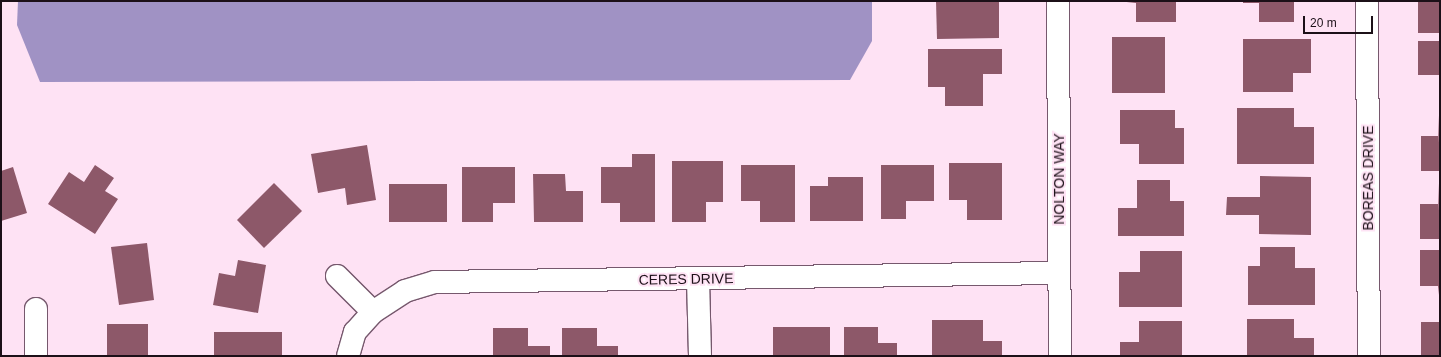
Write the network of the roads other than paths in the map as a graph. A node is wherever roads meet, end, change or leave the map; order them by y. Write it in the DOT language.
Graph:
graph roads {
  1 [pos="1058,1"];
  2 [pos="1367,1"];
  3 [pos="1059,274"];
  4 [pos="337,276"];
  5 [pos="698,278"];
  6 [pos="36,309"];
  7 [pos="373,312"];
  8 [pos="36,356"];
  9 [pos="348,356"];
  10 [pos="700,356"];
  11 [pos="1060,356"];
  12 [pos="1369,356"];
  1 -- 3 [label="street, NOLTON WAY"];
  2 -- 12 [label="street, BOREAS DRIVE"];
  3 -- 5 [label="street, CERES DRIVE"];
  3 -- 11 [label="street, NOLTON WAY"];
  4 -- 7 [label="street"];
  5 -- 7 [label="street, CERES DRIVE"];
  5 -- 10 [label="street"];
  6 -- 8 [label="street"];
  7 -- 9 [label="street, CERES DRIVE"];
}
